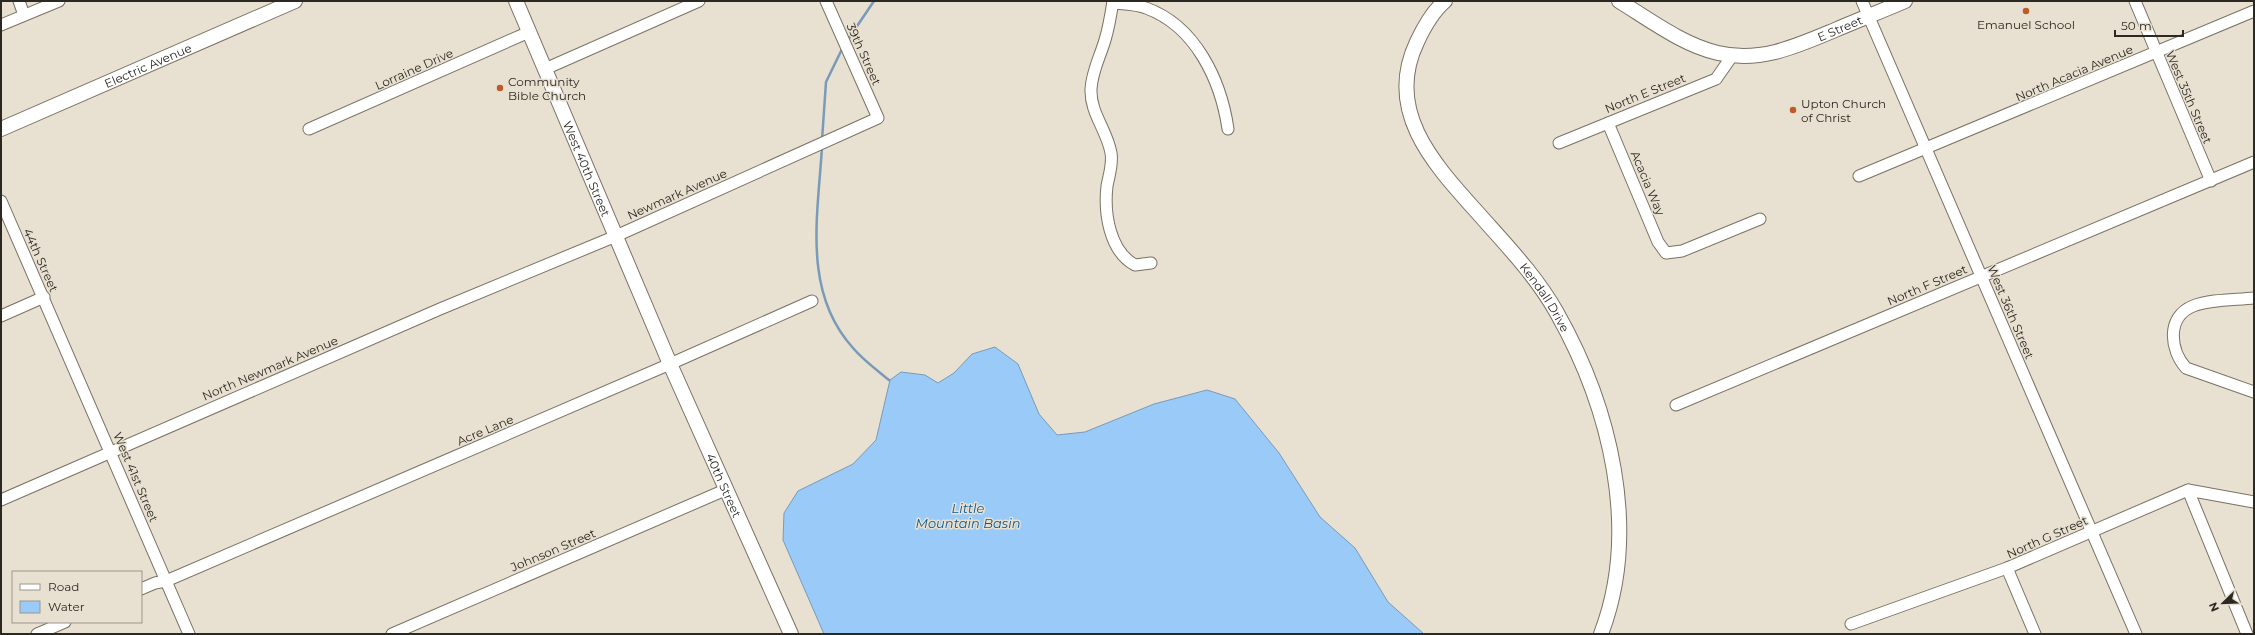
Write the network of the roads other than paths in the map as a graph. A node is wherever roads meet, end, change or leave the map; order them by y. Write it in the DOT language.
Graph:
graph roads {
  1 [pos="18,1"];
  2 [pos="59,1"];
  3 [pos="295,1"];
  4 [pos="516,1"];
  5 [pos="699,1"];
  6 [pos="826,1"];
  7 [pos="1444,1"];
  8 [pos="1619,1"];
  9 [pos="1862,1"];
  10 [pos="1905,1"];
  11 [pos="2135,1"];
  12 [pos="1113,2"];
  13 [pos="2254,12"];
  14 [pos="24,15"];
  15 [pos="1868,16"];
  16 [pos="1,25"];
  17 [pos="529,32"];
  18 [pos="2156,52"];
  19 [pos="1732,56"];
  20 [pos="545,69"];
  21 [pos="878,118"];
  22 [pos="1608,123"];
  23 [pos="309,128"];
  24 [pos="1,129"];
  25 [pos="1228,129"];
  26 [pos="1559,143"];
  27 [pos="1926,149"];
  28 [pos="2254,162"];
  29 [pos="1860,176"];
  30 [pos="2211,181"];
  31 [pos="1,201"];
  32 [pos="1760,219"];
  33 [pos="616,236"];
  34 [pos="1152,263"];
  35 [pos="1981,276"];
  36 [pos="44,297"];
  37 [pos="2254,298"];
  38 [pos="812,300"];
  39 [pos="440,308"];
  40 [pos="1,316"];
  41 [pos="58,330"];
  42 [pos="658,336"];
  43 [pos="670,364"];
  44 [pos="2254,392"];
  45 [pos="1676,405"];
  46 [pos="111,452"];
  47 [pos="725,490"];
  48 [pos="2188,490"];
  49 [pos="1,500"];
  50 [pos="2254,502"];
  51 [pos="2092,531"];
  52 [pos="2006,568"];
  53 [pos="166,581"];
  54 [pos="142,589"];
  55 [pos="63,623"];
  56 [pos="1851,624"];
  57 [pos="37,634"];
  58 [pos="189,634"];
  59 [pos="392,634"];
  60 [pos="791,634"];
  61 [pos="1601,634"];
  62 [pos="2035,634"];
  63 [pos="2136,634"];
  64 [pos="2247,634"];
  1 -- 14 [label="street"];
  2 -- 14 [label="street"];
  3 -- 24 [label="main road, Electric Avenue"];
  4 -- 17 [label="main road, West 40th Street"];
  5 -- 20 [label="street"];
  6 -- 21 [label="street, 39th Street"];
  7 -- 61 [label="main road, Kendall Drive"];
  8 -- 19 [label="main road"];
  9 -- 15 [label="street, West 36th Street"];
  10 -- 15 [label="main road, E Street"];
  11 -- 18 [label="street, West 35th Street"];
  12 -- 25 [label="street"];
  12 -- 34 [label="street"];
  13 -- 18 [label="street, North Acacia Avenue"];
  14 -- 16 [label="street"];
  15 -- 19 [label="main road, E Street"];
  15 -- 27 [label="street, West 36th Street"];
  17 -- 20 [label="main road, West 40th Street"];
  17 -- 23 [label="street, Lorraine Drive"];
  18 -- 27 [label="street, North Acacia Avenue"];
  18 -- 30 [label="street, West 35th Street"];
  19 -- 22 [label="street, North E Street"];
  20 -- 33 [label="main road, West 40th Street"];
  21 -- 33 [label="street, Newmark Avenue"];
  22 -- 26 [label="street, North E Street"];
  22 -- 32 [label="street, Acacia Way"];
  27 -- 29 [label="street, North Acacia Avenue"];
  27 -- 35 [label="street, West 36th Street"];
  28 -- 30 [label="street, North F Street"];
  30 -- 35 [label="street, North F Street"];
  31 -- 36 [label="street, 44th Street"];
  33 -- 39 [label="street, Newmark Avenue"];
  33 -- 42 [label="main road, West 40th Street"];
  35 -- 45 [label="street, North F Street"];
  35 -- 51 [label="street, West 36th Street"];
  36 -- 40 [label="street"];
  36 -- 41 [label="street, 44th Street"];
  37 -- 44 [label="street"];
  38 -- 43 [label="street, Acre Lane"];
  39 -- 46 [label="street, North Newmark Avenue"];
  41 -- 46 [label="street, West 41st Street"];
  42 -- 43 [label="main road, 40th Street"];
  43 -- 47 [label="main road, 40th Street"];
  43 -- 53 [label="street, Acre Lane"];
  46 -- 49 [label="street, North Newmark Avenue"];
  46 -- 53 [label="street, West 41st Street"];
  47 -- 59 [label="street, Johnson Street"];
  47 -- 60 [label="main road, 40th Street"];
  48 -- 50 [label="street"];
  48 -- 51 [label="street, North G Street"];
  48 -- 64 [label="street"];
  51 -- 52 [label="street, North G Street"];
  51 -- 63 [label="street, West 36th Street"];
  52 -- 56 [label="street, North G Street"];
  52 -- 62 [label="street"];
  53 -- 54 [label="street, Acre Lane"];
  53 -- 58 [label="street, West 41st Street"];
  55 -- 57 [label="street"];
}
